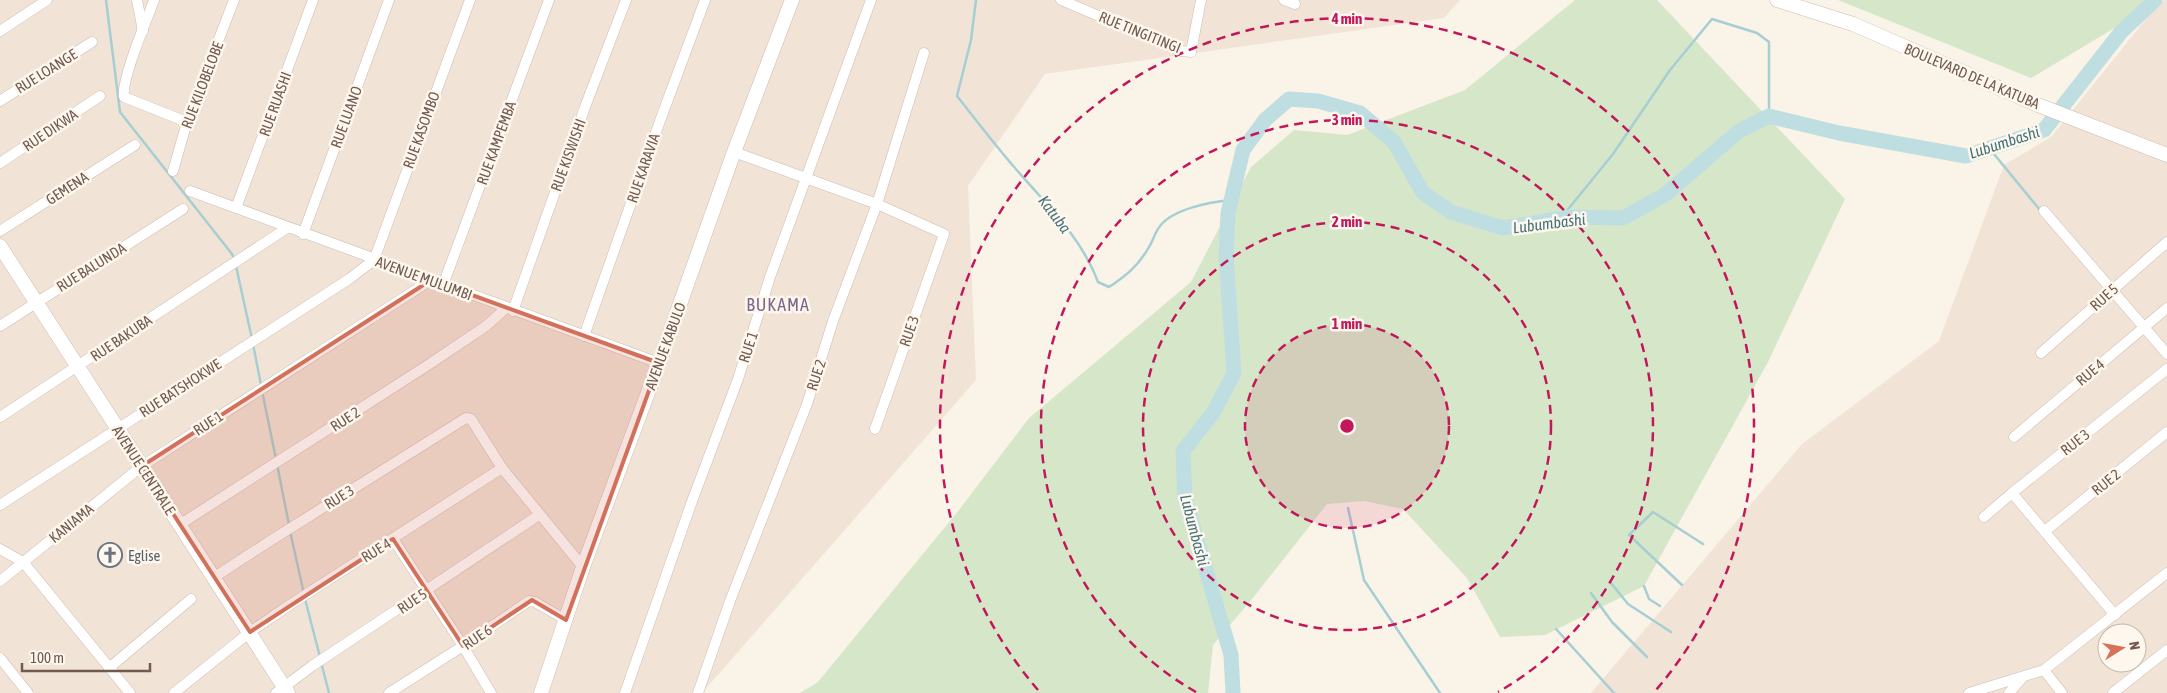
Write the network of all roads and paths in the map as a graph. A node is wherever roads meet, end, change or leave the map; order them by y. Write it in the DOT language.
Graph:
graph roads {
  1 [pos="47,0"];
  2 [pos="137,0"];
  3 [pos="154,0"];
  4 [pos="234,0"];
  5 [pos="313,0"];
  6 [pos="390,0"];
  7 [pos="470,0"];
  8 [pos="548,0"];
  9 [pos="626,0"];
  10 [pos="705,0"];
  11 [pos="792,0"];
  12 [pos="871,0"];
  13 [pos="1060,0"];
  14 [pos="1201,0"];
  15 [pos="1284,0"];
  16 [pos="1777,0"];
  17 [pos="1295,4"];
  18 [pos="0,31"];
  19 [pos="143,32"];
  20 [pos="92,42"];
  21 [pos="924,53"];
  22 [pos="100,96"];
  23 [pos="0,101"];
  24 [pos="187,122"];
  25 [pos="135,144"];
  26 [pos="734,152"];
  27 [pos="2167,155"];
  28 [pos="0,163"];
  29 [pos="173,171"];
  30 [pos="807,179"];
  31 [pos="190,191"];
  32 [pos="877,204"];
  33 [pos="236,208"];
  34 [pos="183,209"];
  35 [pos="2044,211"];
  36 [pos="288,228"];
  37 [pos="0,231"];
  38 [pos="303,234"];
  39 [pos="2167,242"];
  40 [pos="0,246"];
  41 [pos="374,260"];
  42 [pos="431,280"];
  43 [pos="443,285"];
  44 [pos="2110,290"];
  45 [pos="36,302"];
  46 [pos="2167,308"];
  47 [pos="510,309"];
  48 [pos="0,326"];
  49 [pos="2143,327"];
  50 [pos="584,336"];
  51 [pos="2041,353"];
  52 [pos="2167,354"];
  53 [pos="659,363"];
  54 [pos="78,366"];
  55 [pos="2167,369"];
  56 [pos="0,417"];
  57 [pos="118,429"];
  58 [pos="875,429"];
  59 [pos="2167,432"];
  60 [pos="2014,437"];
  61 [pos="142,466"];
  62 [pos="502,468"];
  63 [pos="2012,492"];
  64 [pos="0,505"];
  65 [pos="540,515"];
  66 [pos="1984,517"];
  67 [pos="180,525"];
  68 [pos="2045,531"];
  69 [pos="393,539"];
  70 [pos="0,549"];
  71 [pos="23,562"];
  72 [pos="583,567"];
  73 [pos="2167,573"];
  74 [pos="213,578"];
  75 [pos="0,581"];
  76 [pos="427,591"];
  77 [pos="191,599"];
  78 [pos="2116,615"];
  79 [pos="566,620"];
  80 [pos="250,632"];
  81 [pos="464,646"];
  82 [pos="2167,650"];
  83 [pos="0,658"];
  84 [pos="110,668"];
  85 [pos="2044,670"];
  86 [pos="2022,678"];
  87 [pos="283,691"];
  88 [pos="28,693"];
  89 [pos="130,693"];
  90 [pos="174,693"];
  91 [pos="389,693"];
  92 [pos="490,693"];
  93 [pos="541,693"];
  94 [pos="625,693"];
  95 [pos="698,693"];
  96 [pos="1969,693"];
  97 [pos="2009,693"];
  98 [pos="2062,693"];
  99 [pos="2113,693"];
  1 -- 18 [label="street"];
  2 -- 19 [label="street"];
  3 -- 19 [label="street"];
  4 -- 24 [label="street, RUE KILOBELOBE"];
  5 -- 33 [label="street, RUE RUASHI"];
  6 -- 38 [label="street, RUE LUANO"];
  7 -- 41 [label="street, RUE KASOMBO"];
  8 -- 43 [label="street, RUE KAMPEMBA"];
  9 -- 47 [label="street, RUE KISWISHI"];
  10 -- 50 [label="street, RUE KARAVIA"];
  11 -- 26 [label="street, AVENUE KABULO"];
  12 -- 30 [label="street, RUE 1"];
  13 -- 14 [label="street, RUE TINGITINGI"];
  15 -- 17 [label="street"];
  16 -- 27 [label="street, BOULEVARD DE LA KATUBA"];
  19 -- 24 [label="street"];
  20 -- 23 [label="street, RUE LOANGE"];
  21 -- 32 [label="street, RUE 2"];
  22 -- 28 [label="street, RUE DIKWA"];
  24 -- 29 [label="street, RUE KILOBELOBE"];
  25 -- 37 [label="street, GEMENA"];
  26 -- 30 [label="street"];
  26 -- 53 [label="street, AVENUE KABULO"];
  30 -- 32 [label="street"];
  30 -- 94 [label="street, RUE 1"];
  31 -- 33 [label="street, AVENUE MULUMBI"];
  32 -- 58 [label="street, RUE 3"];
  32 -- 95 [label="street, RUE 2"];
  33 -- 36 [label="street, AVENUE MULUMBI"];
  34 -- 45 [label="street, RUE BALUNDA"];
  35 -- 44 [label="street"];
  36 -- 38 [label="street, AVENUE MULUMBI"];
  36 -- 54 [label="street, RUE BAKUBA"];
  38 -- 41 [label="street, AVENUE MULUMBI"];
  39 -- 44 [label="street, RUE 5"];
  40 -- 45 [label="street, AVENUE CENTRALE"];
  41 -- 42 [label="street, AVENUE MULUMBI"];
  41 -- 57 [label="street, RUE BATSHOKWE"];
  42 -- 43 [label="street, AVENUE MULUMBI"];
  42 -- 61 [label="street, RUE 1"];
  43 -- 47 [label="street, AVENUE MULUMBI"];
  44 -- 49 [label="street"];
  44 -- 51 [label="street, RUE 5"];
  45 -- 48 [label="street, RUE BALUNDA"];
  45 -- 54 [label="street, AVENUE CENTRALE"];
  46 -- 49 [label="street, RUE 4"];
  47 -- 50 [label="street, AVENUE MULUMBI"];
  47 -- 67 [label="street, RUE 2"];
  49 -- 52 [label="street"];
  49 -- 60 [label="street, RUE 4"];
  50 -- 53 [label="street, AVENUE MULUMBI"];
  53 -- 72 [label="street, AVENUE KABULO"];
  54 -- 56 [label="street, RUE BAKUBA"];
  54 -- 57 [label="street, AVENUE CENTRALE"];
  55 -- 63 [label="street, RUE 3"];
  57 -- 61 [label="street, AVENUE CENTRALE"];
  57 -- 64 [label="street, RUE BATSHOKWE"];
  59 -- 68 [label="street, RUE 2"];
  61 -- 67 [label="street, AVENUE CENTRALE"];
  61 -- 71 [label="street, KANIAMA"];
  62 -- 65 [label="street"];
  62 -- 69 [label="street, RUE 4"];
  62 -- 74 [label="street, RUE 3"];
  63 -- 66 [label="street, RUE 3"];
  63 -- 68 [label="street"];
  65 -- 72 [label="street"];
  65 -- 76 [label="street, RUE 5"];
  67 -- 74 [label="street, AVENUE CENTRALE"];
  68 -- 78 [label="street"];
  69 -- 76 [label="street"];
  69 -- 80 [label="street, RUE 4"];
  70 -- 71 [label="street"];
  71 -- 75 [label="street, KANIAMA"];
  71 -- 84 [label="street"];
  72 -- 79 [label="street, AVENUE KABULO"];
  73 -- 78 [label="street"];
  74 -- 80 [label="street, AVENUE CENTRALE"];
  76 -- 81 [label="street"];
  76 -- 87 [label="street, RUE 5"];
  77 -- 84 [label="street"];
  78 -- 85 [label="street"];
  79 -- 81 [label="street, RUE 6"];
  79 -- 93 [label="street, AVENUE KABULO"];
  80 -- 87 [label="street, AVENUE CENTRALE"];
  80 -- 90 [label="street, RUE 4"];
  81 -- 91 [label="street, RUE 6"];
  81 -- 92 [label="street"];
  82 -- 99 [label="street"];
  83 -- 88 [label="street"];
  84 -- 89 [label="street"];
  85 -- 86 [label="street"];
  85 -- 98 [label="street"];
  86 -- 96 [label="street"];
  86 -- 97 [label="street"];
}
